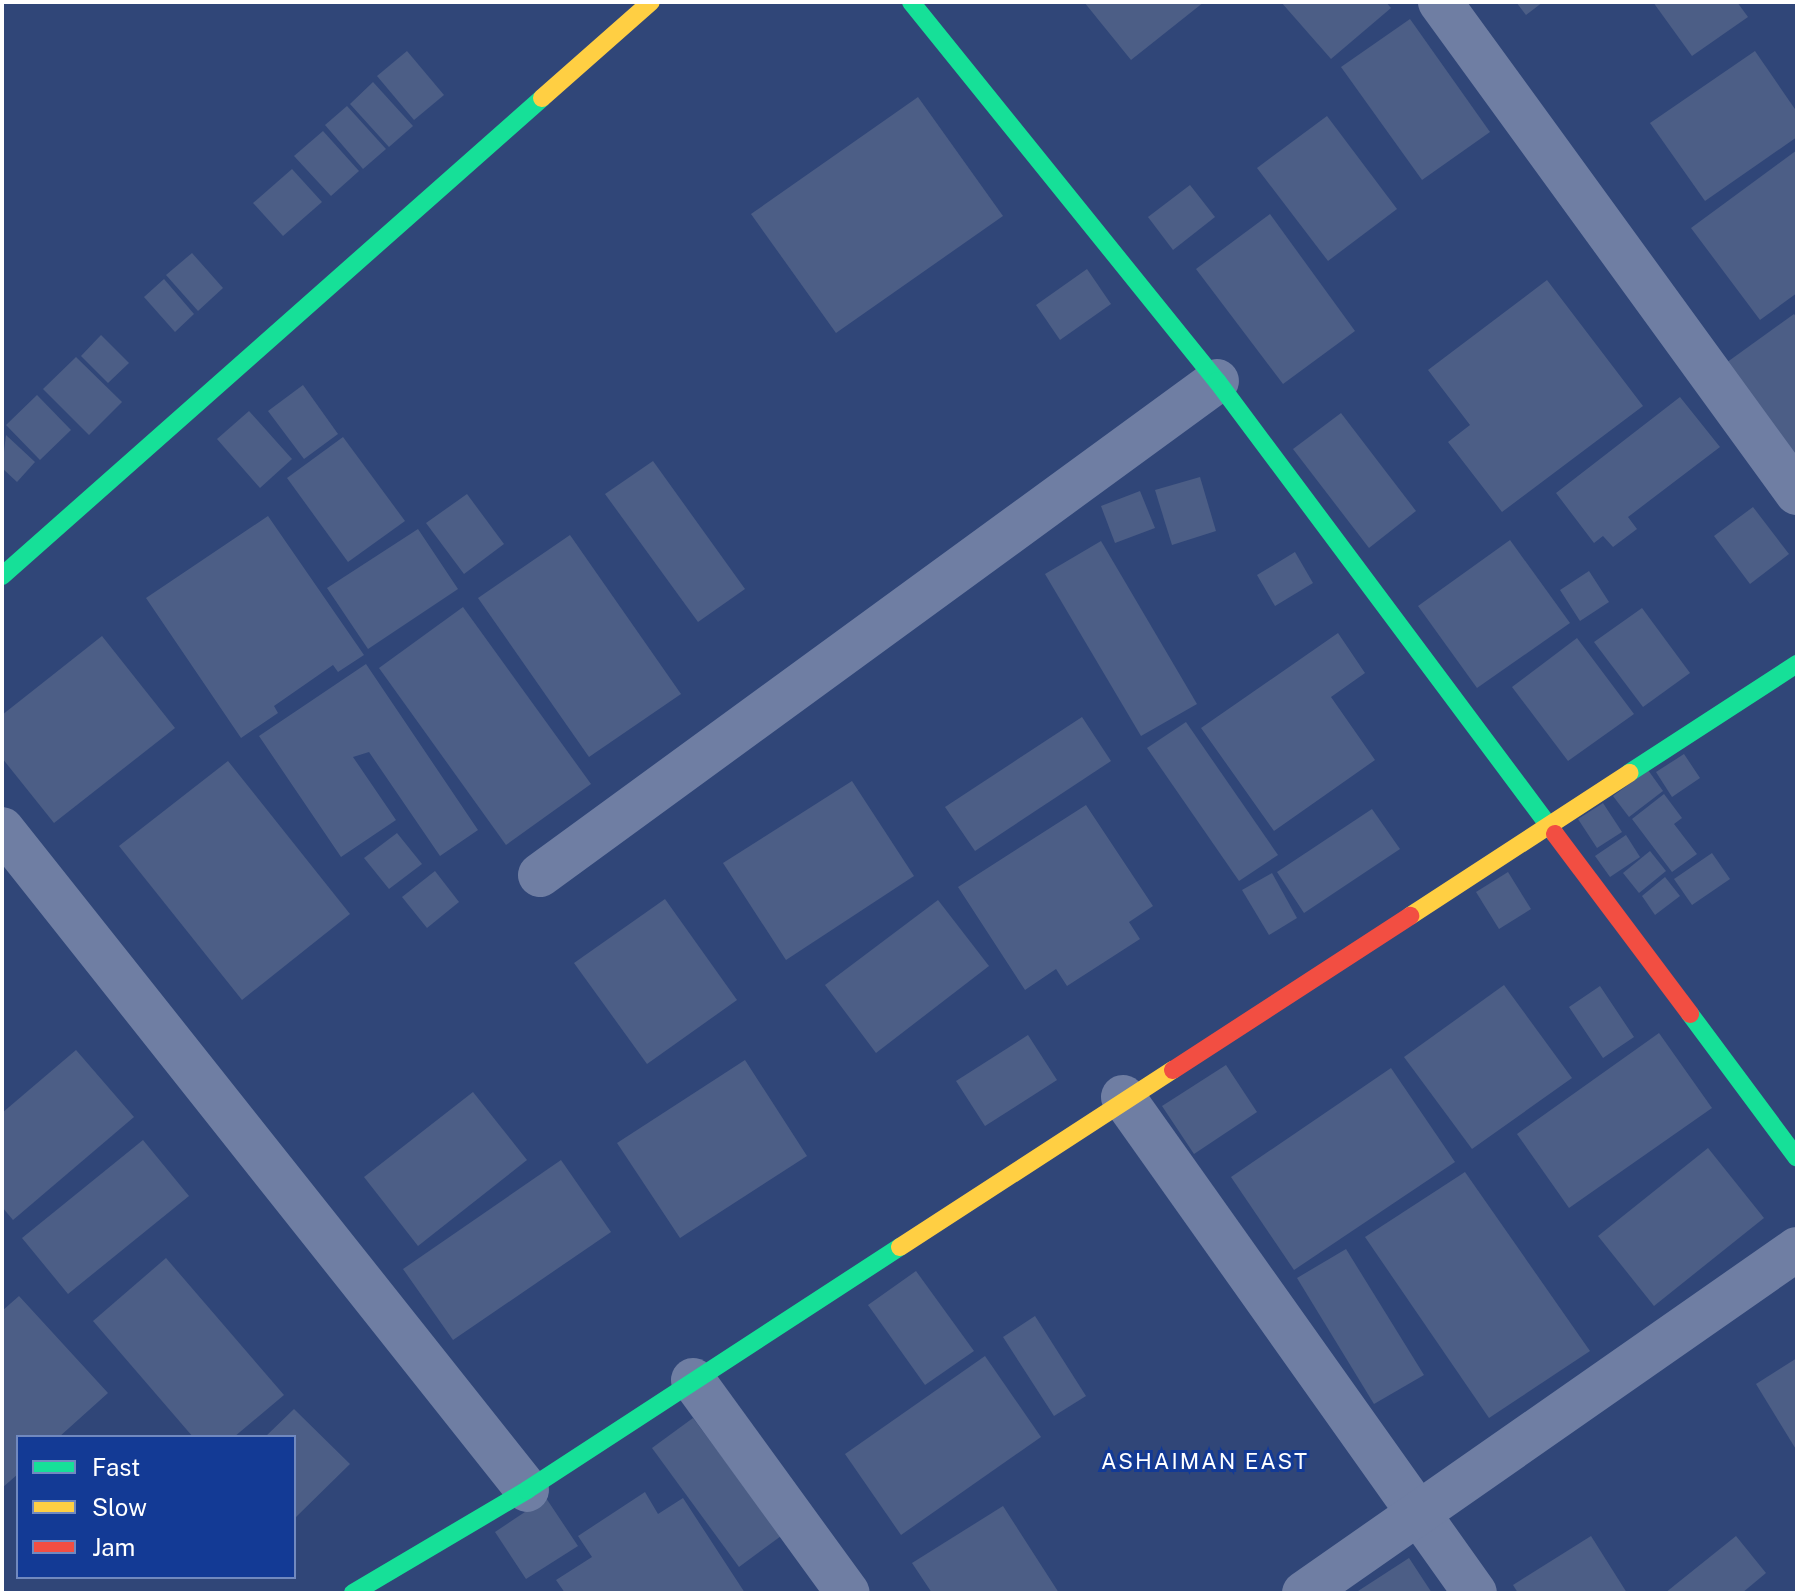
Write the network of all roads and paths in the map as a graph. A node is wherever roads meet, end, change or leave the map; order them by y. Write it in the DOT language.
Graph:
graph roads {
  1 [pos="651,2"];
  2 [pos="911,2"];
  3 [pos="1440,2"];
  4 [pos="1217,381"];
  5 [pos="1797,493"];
  6 [pos="2,576"];
  7 [pos="1797,664"];
  8 [pos="2,829"];
  9 [pos="1546,829"];
  10 [pos="540,875"];
  11 [pos="1123,1097"];
  12 [pos="1797,1158"];
  13 [pos="1797,1249"];
  14 [pos="693,1380"];
  15 [pos="527,1490"];
  16 [pos="1419,1511"];
  17 [pos="353,1593"];
  18 [pos="848,1593"];
  19 [pos="1304,1593"];
  20 [pos="1475,1593"];
  1 -- 6 [label="street"];
  2 -- 4 [label="street"];
  3 -- 5 [label="street"];
  4 -- 9 [label="street"];
  4 -- 10 [label="street"];
  7 -- 9 [label="street"];
  8 -- 15 [label="street"];
  9 -- 11 [label="street"];
  9 -- 12 [label="street"];
  11 -- 14 [label="street"];
  11 -- 16 [label="street"];
  13 -- 16 [label="street"];
  14 -- 15 [label="street"];
  14 -- 18 [label="street"];
  15 -- 17 [label="street"];
  16 -- 19 [label="street"];
  16 -- 20 [label="street"];
}
